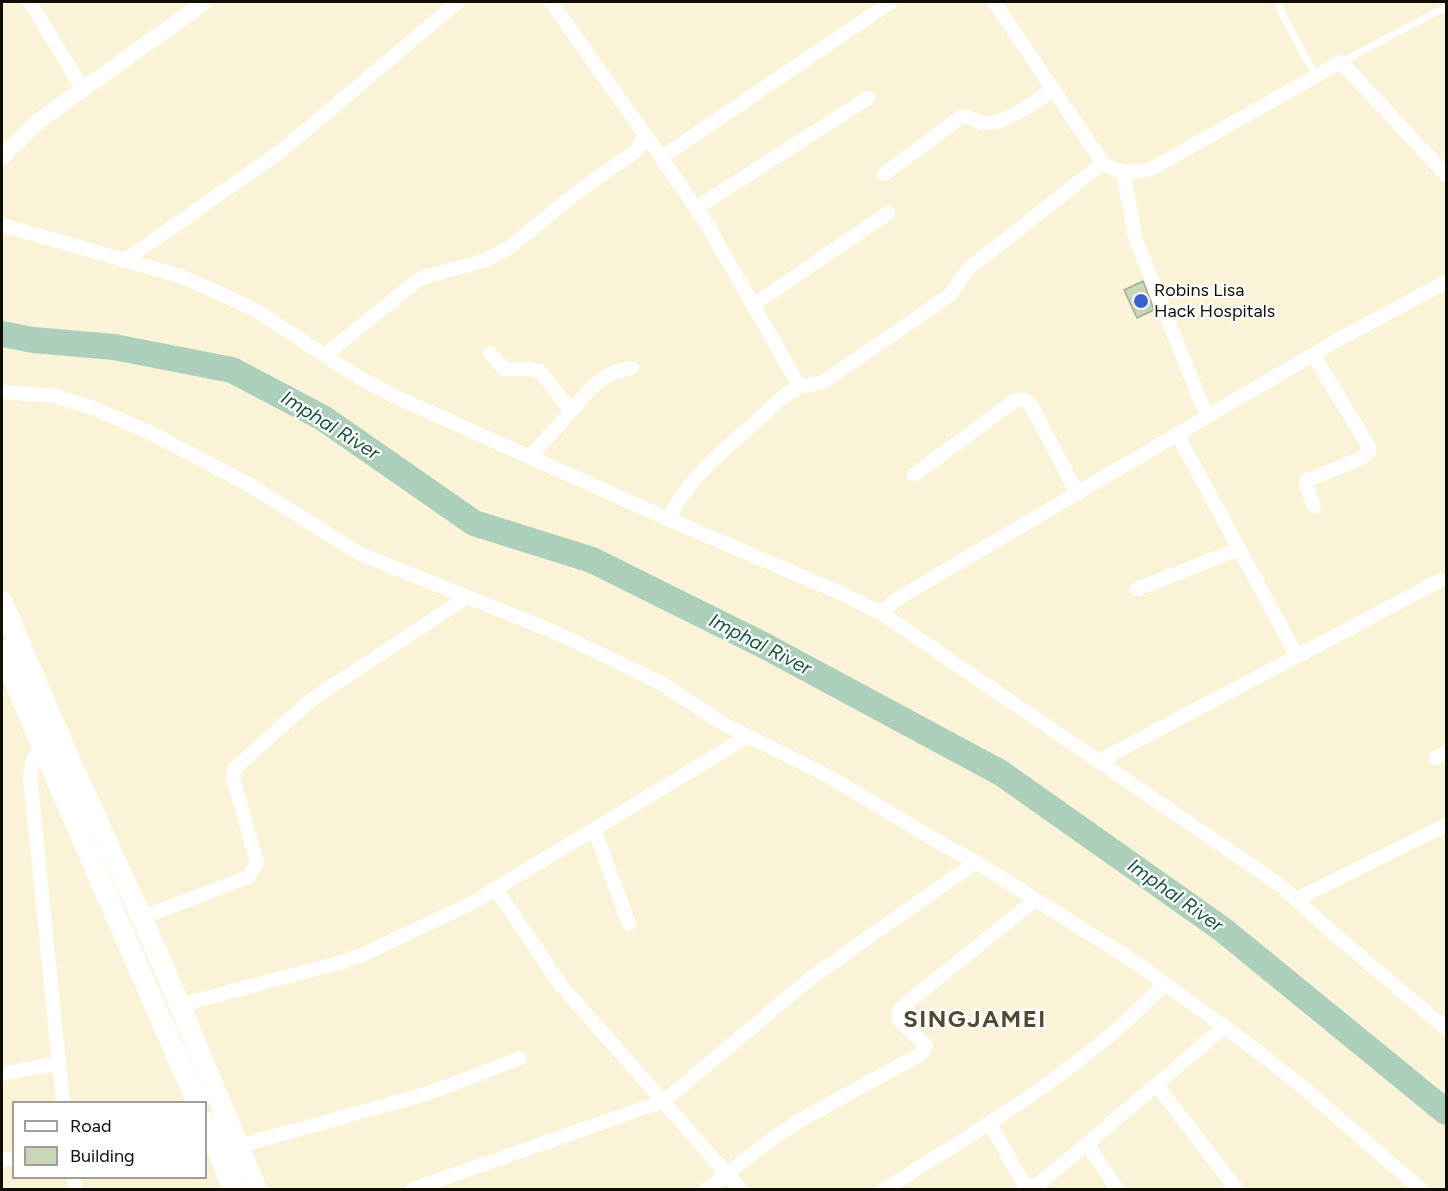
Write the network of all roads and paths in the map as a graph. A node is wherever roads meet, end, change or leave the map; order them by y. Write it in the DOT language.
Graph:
graph roads {
  1 [pos="30,2"];
  2 [pos="204,2"];
  3 [pos="458,2"];
  4 [pos="551,2"];
  5 [pos="891,2"];
  6 [pos="994,2"];
  7 [pos="1279,2"];
  8 [pos="1446,8"];
  9 [pos="1341,62"];
  10 [pos="1316,76"];
  11 [pos="83,89"];
  12 [pos="1053,90"];
  13 [pos="868,98"];
  14 [pos="646,136"];
  15 [pos="2,157"];
  16 [pos="662,157"];
  17 [pos="1103,163"];
  18 [pos="1123,172"];
  19 [pos="884,174"];
  20 [pos="1446,175"];
  21 [pos="696,208"];
  22 [pos="888,213"];
  23 [pos="2,225"];
  24 [pos="124,261"];
  25 [pos="1446,282"];
  26 [pos="753,305"];
  27 [pos="490,353"];
  28 [pos="1314,355"];
  29 [pos="325,356"];
  30 [pos="632,368"];
  31 [pos="800,387"];
  32 [pos="2,392"];
  33 [pos="571,411"];
  34 [pos="1208,417"];
  35 [pos="1177,434"];
  36 [pos="530,457"];
  37 [pos="914,475"];
  38 [pos="1077,493"];
  39 [pos="1314,507"];
  40 [pos="668,519"];
  41 [pos="1239,549"];
  42 [pos="1441,580"];
  43 [pos="1137,589"];
  44 [pos="467,597"];
  45 [pos="2,602"];
  46 [pos="881,613"];
  47 [pos="2,650"];
  48 [pos="1297,656"];
  49 [pos="56,727"];
  50 [pos="748,736"];
  51 [pos="40,744"];
  52 [pos="1099,761"];
  53 [pos="1446,825"];
  54 [pos="594,829"];
  55 [pos="976,862"];
  56 [pos="496,889"];
  57 [pos="1297,899"];
  58 [pos="1035,900"];
  59 [pos="141,918"];
  60 [pos="629,924"];
  61 [pos="1165,984"];
  62 [pos="180,1005"];
  63 [pos="1224,1027"];
  64 [pos="1446,1029"];
  65 [pos="520,1058"];
  66 [pos="59,1063"];
  67 [pos="2,1074"];
  68 [pos="1157,1085"];
  69 [pos="63,1101"];
  70 [pos="197,1101"];
  71 [pos="664,1101"];
  72 [pos="990,1123"];
  73 [pos="207,1124"];
  74 [pos="1087,1144"];
  75 [pos="239,1146"];
  76 [pos="727,1174"];
  77 [pos="1031,1188"];
  78 [pos="413,1189"];
  79 [pos="234,1190"];
  80 [pos="257,1190"];
  81 [pos="706,1190"];
  82 [pos="741,1190"];
  83 [pos="883,1190"];
  84 [pos="1118,1190"];
  85 [pos="1237,1190"];
  86 [pos="1422,1190"];
  1 -- 11 [label="street"];
  2 -- 11 [label="street"];
  3 -- 24 [label="street"];
  4 -- 14 [label="street"];
  5 -- 16 [label="street"];
  6 -- 12 [label="street"];
  7 -- 10 [label="lane"];
  8 -- 9 [label="lane"];
  9 -- 10 [label="street"];
  9 -- 20 [label="street"];
  10 -- 18 [label="street"];
  11 -- 15 [label="street"];
  12 -- 17 [label="street"];
  12 -- 19 [label="street"];
  13 -- 21 [label="street"];
  14 -- 16 [label="street"];
  14 -- 29 [label="street"];
  16 -- 21 [label="street"];
  17 -- 18 [label="street"];
  17 -- 31 [label="street"];
  18 -- 34 [label="street"];
  21 -- 26 [label="street"];
  22 -- 26 [label="street"];
  23 -- 24 [label="street"];
  24 -- 29 [label="street"];
  25 -- 28 [label="street"];
  26 -- 31 [label="street"];
  27 -- 33 [label="street"];
  28 -- 34 [label="street"];
  28 -- 39 [label="street"];
  29 -- 36 [label="street"];
  30 -- 33 [label="street"];
  31 -- 40 [label="street"];
  32 -- 44 [label="street"];
  33 -- 36 [label="street"];
  34 -- 35 [label="street"];
  35 -- 38 [label="street"];
  35 -- 41 [label="street"];
  36 -- 40 [label="street"];
  37 -- 38 [label="street"];
  38 -- 46 [label="street"];
  40 -- 46 [label="street"];
  41 -- 43 [label="street"];
  41 -- 48 [label="street"];
  42 -- 48 [label="street"];
  44 -- 50 [label="street"];
  44 -- 59 [label="street"];
  45 -- 49 [label="highway"];
  46 -- 52 [label="street"];
  47 -- 51 [label="highway"];
  48 -- 52 [label="street"];
  49 -- 51 [label="street"];
  49 -- 59 [label="highway"];
  50 -- 54 [label="street"];
  50 -- 55 [label="street"];
  51 -- 66 [label="street"];
  51 -- 70 [label="highway"];
  52 -- 57 [label="street"];
  53 -- 57 [label="street"];
  54 -- 56 [label="street"];
  54 -- 60 [label="street"];
  55 -- 58 [label="street"];
  55 -- 71 [label="street"];
  56 -- 62 [label="street"];
  56 -- 71 [label="street"];
  57 -- 64 [label="street"];
  58 -- 61 [label="street"];
  58 -- 76 [label="street"];
  59 -- 62 [label="highway"];
  61 -- 63 [label="street"];
  61 -- 72 [label="street"];
  62 -- 75 [label="highway"];
  63 -- 68 [label="street"];
  63 -- 86 [label="street"];
  65 -- 75 [label="street"];
  66 -- 67 [label="street"];
  66 -- 69 [label="street"];
  68 -- 74 [label="street"];
  68 -- 85 [label="street"];
  71 -- 76 [label="street"];
  71 -- 78 [label="street"];
  72 -- 77 [label="street"];
  72 -- 83 [label="street"];
  73 -- 79 [label="highway"];
  74 -- 77 [label="street"];
  74 -- 84 [label="street"];
  75 -- 80 [label="highway"];
  76 -- 81 [label="street"];
  76 -- 82 [label="street"];
}
